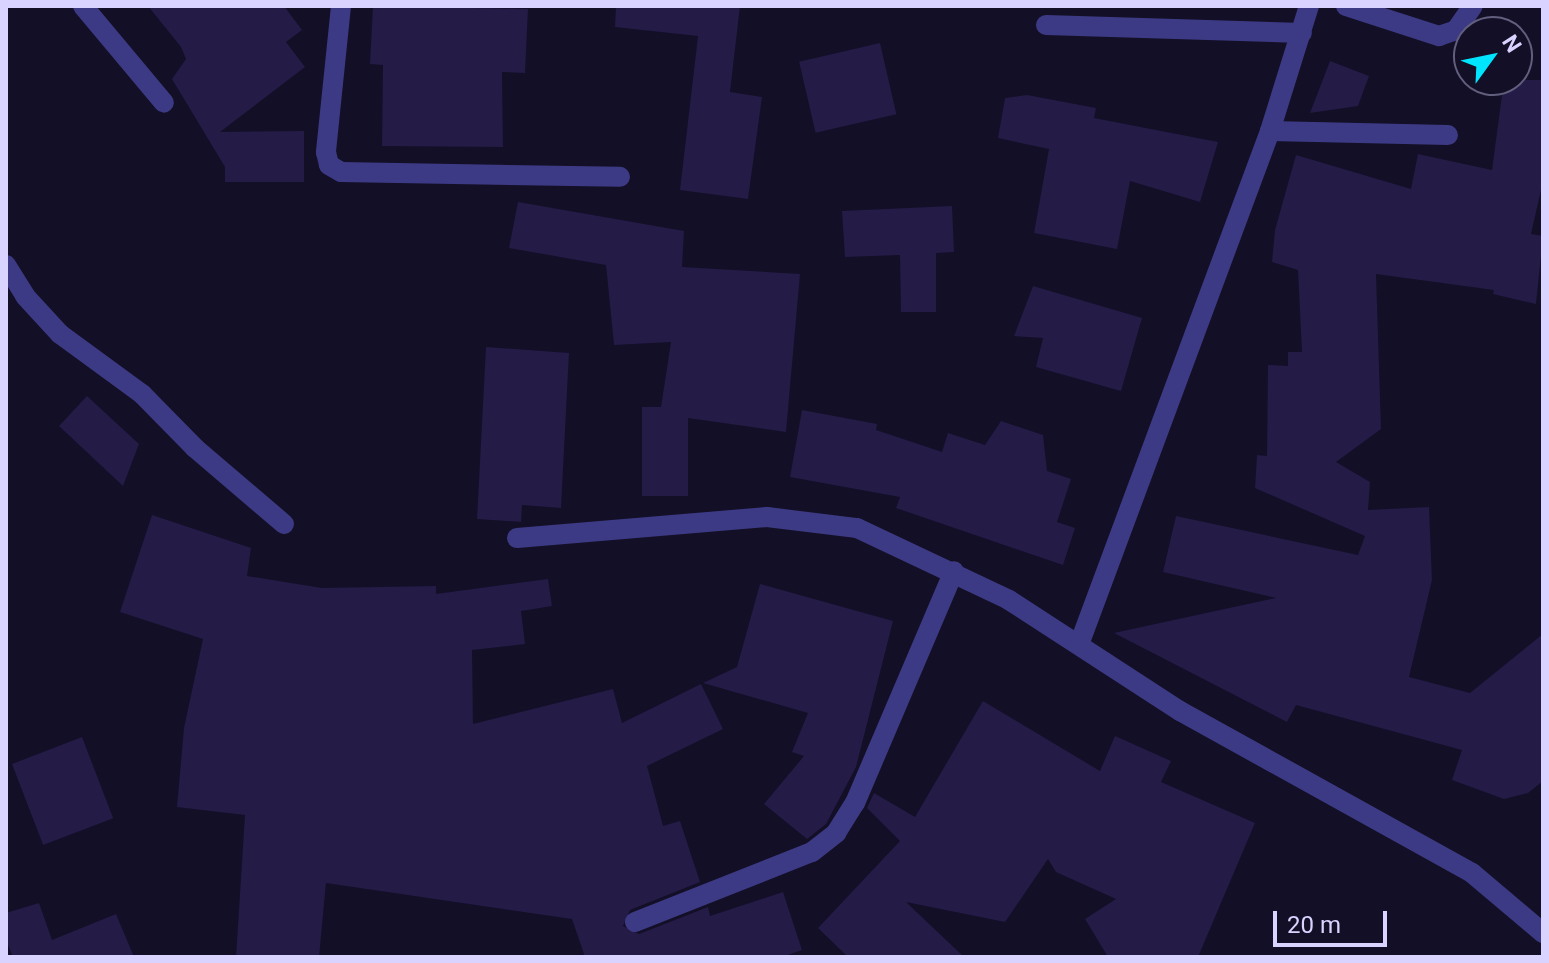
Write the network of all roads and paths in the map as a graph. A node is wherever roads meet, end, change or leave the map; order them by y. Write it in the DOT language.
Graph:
graph roads {
  1 [pos="83,6"];
  2 [pos="341,6"];
  3 [pos="1309,6"];
  4 [pos="1346,6"];
  5 [pos="1473,6"];
  6 [pos="1046,25"];
  7 [pos="1302,33"];
  8 [pos="164,103"];
  9 [pos="1270,131"];
  10 [pos="1448,135"];
  11 [pos="620,177"];
  12 [pos="6,265"];
  13 [pos="284,524"];
  14 [pos="517,538"];
  15 [pos="954,571"];
  16 [pos="1080,642"];
  17 [pos="635,922"];
  18 [pos="1543,933"];
  1 -- 8 [label="street"];
  2 -- 11 [label="street"];
  3 -- 7 [label="street"];
  4 -- 5 [label="street"];
  6 -- 7 [label="street"];
  7 -- 9 [label="street"];
  9 -- 10 [label="street"];
  9 -- 16 [label="street"];
  12 -- 13 [label="street"];
  14 -- 15 [label="street"];
  15 -- 16 [label="street"];
  15 -- 17 [label="street"];
  16 -- 18 [label="street"];
}
